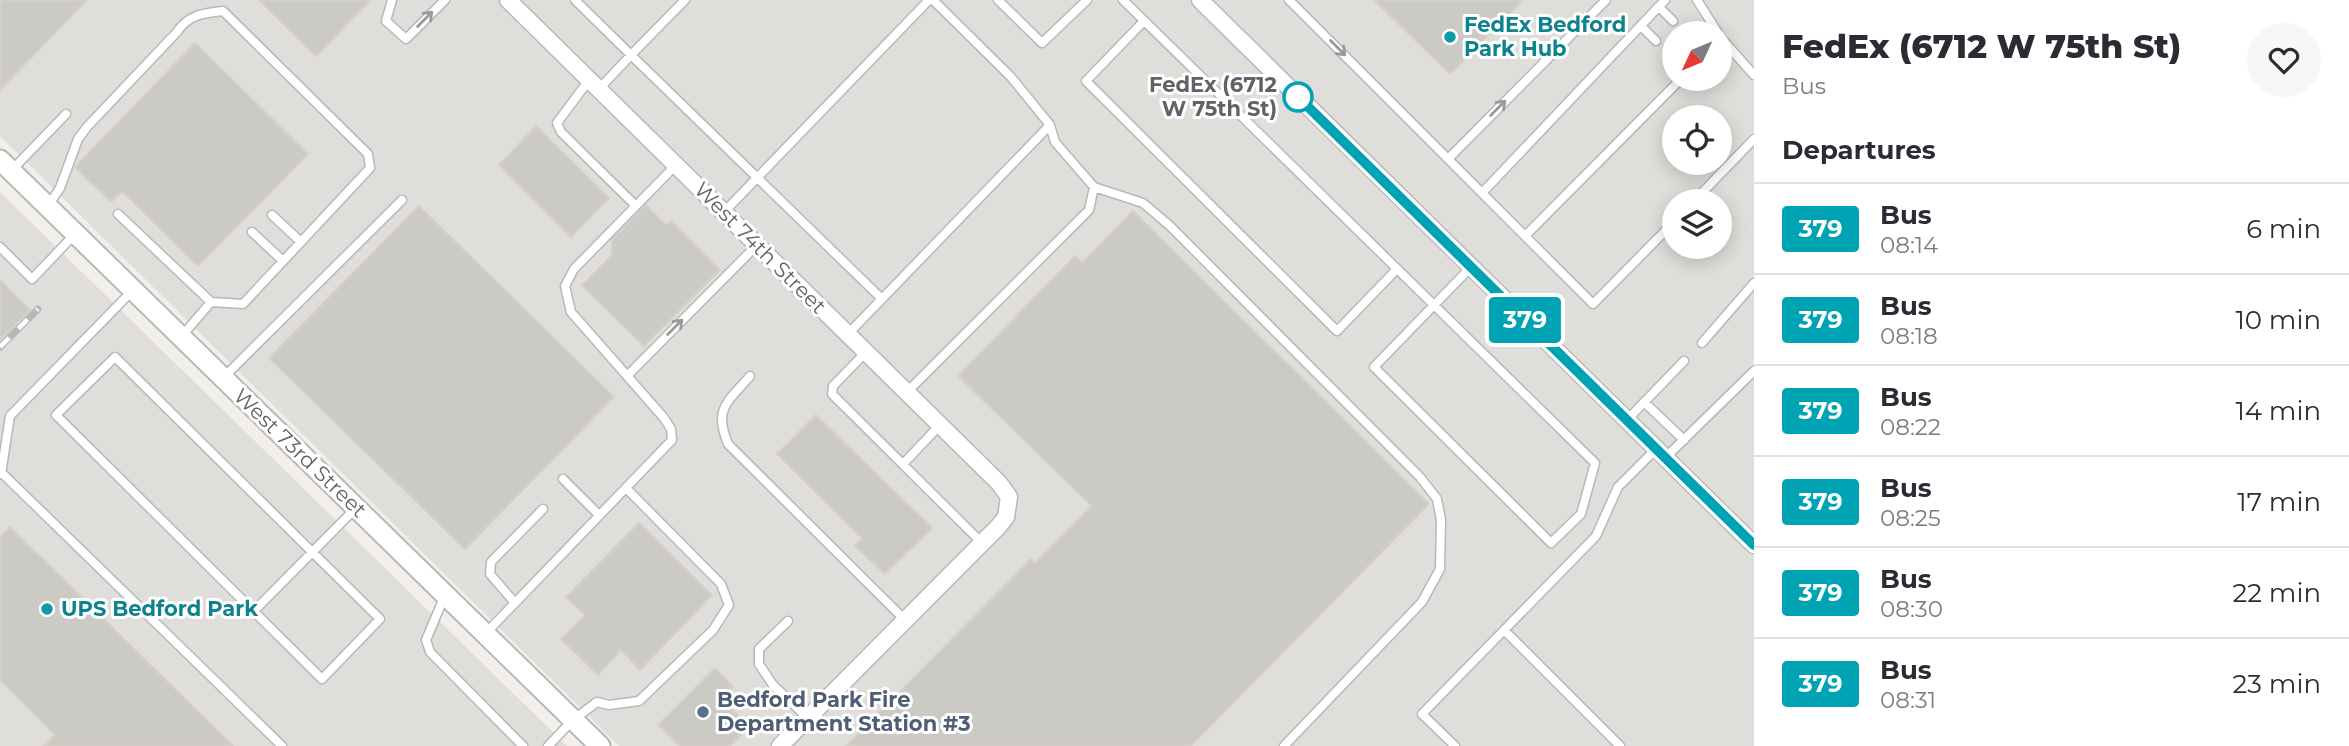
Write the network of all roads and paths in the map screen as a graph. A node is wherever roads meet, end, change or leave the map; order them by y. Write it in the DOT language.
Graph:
graph roads {
  1 [pos="392,0"];
  2 [pos="445,0"];
  3 [pos="508,0"];
  4 [pos="575,0"];
  5 [pos="685,0"];
  6 [pos="931,0"];
  7 [pos="998,0"];
  8 [pos="1087,0"];
  9 [pos="1123,0"];
  10 [pos="1200,0"];
  11 [pos="1289,0"];
  12 [pos="1606,0"];
  13 [pos="1697,0"];
  14 [pos="1662,4"];
  15 [pos="1144,21"];
  16 [pos="1673,21"];
  17 [pos="1710,21"];
  18 [pos="1641,26"];
  19 [pos="1656,41"];
  20 [pos="1732,50"];
  21 [pos="631,55"];
  22 [pos="1754,75"];
  23 [pos="594,84"];
  24 [pos="1669,91"];
  25 [pos="66,114"];
  26 [pos="1050,125"];
  27 [pos="1754,139"];
  28 [pos="1448,159"];
  29 [pos="676,164"];
  30 [pos="5,166"];
  31 [pos="757,177"];
  32 [pos="1094,187"];
  33 [pos="1705,189"];
  34 [pos="1482,193"];
  35 [pos="402,200"];
  36 [pos="635,205"];
  37 [pos="47,207"];
  38 [pos="724,212"];
  39 [pos="118,214"];
  40 [pos="272,215"];
  41 [pos="252,232"];
  42 [pos="1662,233"];
  43 [pos="75,234"];
  44 [pos="1525,236"];
  45 [pos="301,242"];
  46 [pos="757,245"];
  47 [pos="0,247"];
  48 [pos="283,261"];
  49 [pos="1471,267"];
  50 [pos="1397,269"];
  51 [pos="1754,283"];
  52 [pos="133,290"];
  53 [pos="882,299"];
  54 [pos="211,302"];
  55 [pos="1434,306"];
  56 [pos="848,334"];
  57 [pos="181,337"];
  58 [pos="1702,343"];
  59 [pos="866,352"];
  60 [pos="1684,361"];
  61 [pos="1754,371"];
  62 [pos="626,376"];
  63 [pos="750,376"];
  64 [pos="223,378"];
  65 [pos="907,392"];
  66 [pos="1644,402"];
  67 [pos="1626,420"];
  68 [pos="940,425"];
  69 [pos="1684,440"];
  70 [pos="1660,454"];
  71 [pos="903,464"];
  72 [pos="1,474"];
  73 [pos="563,479"];
  74 [pos="626,488"];
  75 [pos="356,508"];
  76 [pos="543,509"];
  77 [pos="599,515"];
  78 [pos="982,543"];
  79 [pos="1754,545"];
  80 [pos="312,552"];
  81 [pos="445,594"];
  82 [pos="515,603"];
  83 [pos="254,611"];
  84 [pos="905,620"];
  85 [pos="788,621"];
  86 [pos="1504,630"];
  87 [pos="485,634"];
  88 [pos="808,718"];
  89 [pos="573,720"];
  90 [pos="282,746"];
  91 [pos="523,746"];
  92 [pos="548,746"];
  93 [pos="600,746"];
  94 [pos="780,746"];
  95 [pos="1284,746"];
  96 [pos="1455,746"];
  97 [pos="1620,746"];
  1 -- 2 [label="lane, one-way"];
  3 -- 23 [label="street, West 74th Street"];
  4 -- 21 [label="lane"];
  5 -- 21 [label="lane"];
  6 -- 26 [label="lane"];
  6 -- 31 [label="lane"];
  7 -- 8 [label="lane"];
  9 -- 15 [label="lane"];
  10 -- 49 [label="street"];
  11 -- 28 [label="lane, one-way"];
  28 -- 12 [label="lane, one-way"];
  13 -- 17 [label="lane"];
  14 -- 16 [label="lane"];
  14 -- 18 [label="lane"];
  15 -- 50 [label="lane"];
  15 -- 50 [label="lane"];
  18 -- 19 [label="lane"];
  18 -- 34 [label="lane"];
  20 -- 22 [label="lane"];
  21 -- 23 [label="lane"];
  21 -- 31 [label="lane"];
  23 -- 29 [label="street, West 74th Street"];
  23 -- 36 [label="lane"];
  24 -- 44 [label="lane"];
  25 -- 30 [label="lane"];
  26 -- 32 [label="lane"];
  26 -- 53 [label="lane"];
  27 -- 33 [label="lane"];
  28 -- 34 [label="lane"];
  29 -- 36 [label="lane"];
  29 -- 38 [label="street, West 74th Street"];
  30 -- 37 [label="street, West 73rd Street"];
  31 -- 38 [label="lane"];
  31 -- 53 [label="lane"];
  32 -- 65 [label="lane"];
  32 -- 95 [label="lane"];
  34 -- 44 [label="lane"];
  35 -- 64 [label="lane"];
  36 -- 62 [label="lane"];
  37 -- 43 [label="street, West 73rd Street"];
  37 -- 45 [label="lane"];
  38 -- 46 [label="street, West 74th Street"];
  39 -- 54 [label="lane"];
  40 -- 45 [label="lane"];
  41 -- 48 [label="lane"];
  42 -- 44 [label="lane"];
  43 -- 47 [label="lane"];
  43 -- 52 [label="street, West 73rd Street"];
  45 -- 48 [label="lane"];
  46 -- 56 [label="street, West 74th Street"];
  62 -- 46 [label="lane, one-way"];
  48 -- 54 [label="lane"];
  49 -- 55 [label="lane"];
  49 -- 67 [label="street"];
  50 -- 55 [label="lane"];
  51 -- 58 [label="lane"];
  52 -- 57 [label="street, West 73rd Street"];
  52 -- 72 [label="lane"];
  53 -- 56 [label="lane"];
  54 -- 57 [label="lane"];
  55 -- 55 [label="lane"];
  56 -- 59 [label="street, West 74th Street"];
  57 -- 64 [label="street, West 73rd Street"];
  59 -- 65 [label="street, West 74th Street"];
  59 -- 71 [label="lane"];
  60 -- 66 [label="lane"];
  61 -- 69 [label="lane"];
  62 -- 74 [label="lane"];
  63 -- 84 [label="lane"];
  64 -- 75 [label="street, West 73rd Street"];
  65 -- 68 [label="street, West 74th Street"];
  66 -- 67 [label="lane"];
  66 -- 69 [label="lane"];
  67 -- 70 [label="street"];
  68 -- 71 [label="lane"];
  68 -- 78 [label="street, West 74th Street"];
  69 -- 70 [label="lane"];
  70 -- 79 [label="street"];
  70 -- 86 [label="lane"];
  71 -- 78 [label="lane"];
  72 -- 90 [label="lane"];
  73 -- 77 [label="lane"];
  74 -- 77 [label="lane"];
  74 -- 89 [label="lane"];
  75 -- 80 [label="lane"];
  75 -- 81 [label="street, West 73rd Street"];
  76 -- 82 [label="lane"];
  77 -- 82 [label="lane"];
  78 -- 84 [label="street"];
  80 -- 83 [label="lane"];
  80 -- 83 [label="lane"];
  80 -- 83 [label="lane"];
  81 -- 87 [label="street, West 73rd Street"];
  81 -- 91 [label="lane"];
  82 -- 87 [label="lane"];
  84 -- 88 [label="street"];
  85 -- 88 [label="lane"];
  86 -- 96 [label="lane"];
  86 -- 97 [label="lane"];
  87 -- 89 [label="street, West 73rd Street"];
  88 -- 94 [label="street"];
  89 -- 92 [label="lane"];
  89 -- 93 [label="street, West 73rd Street"];
}
